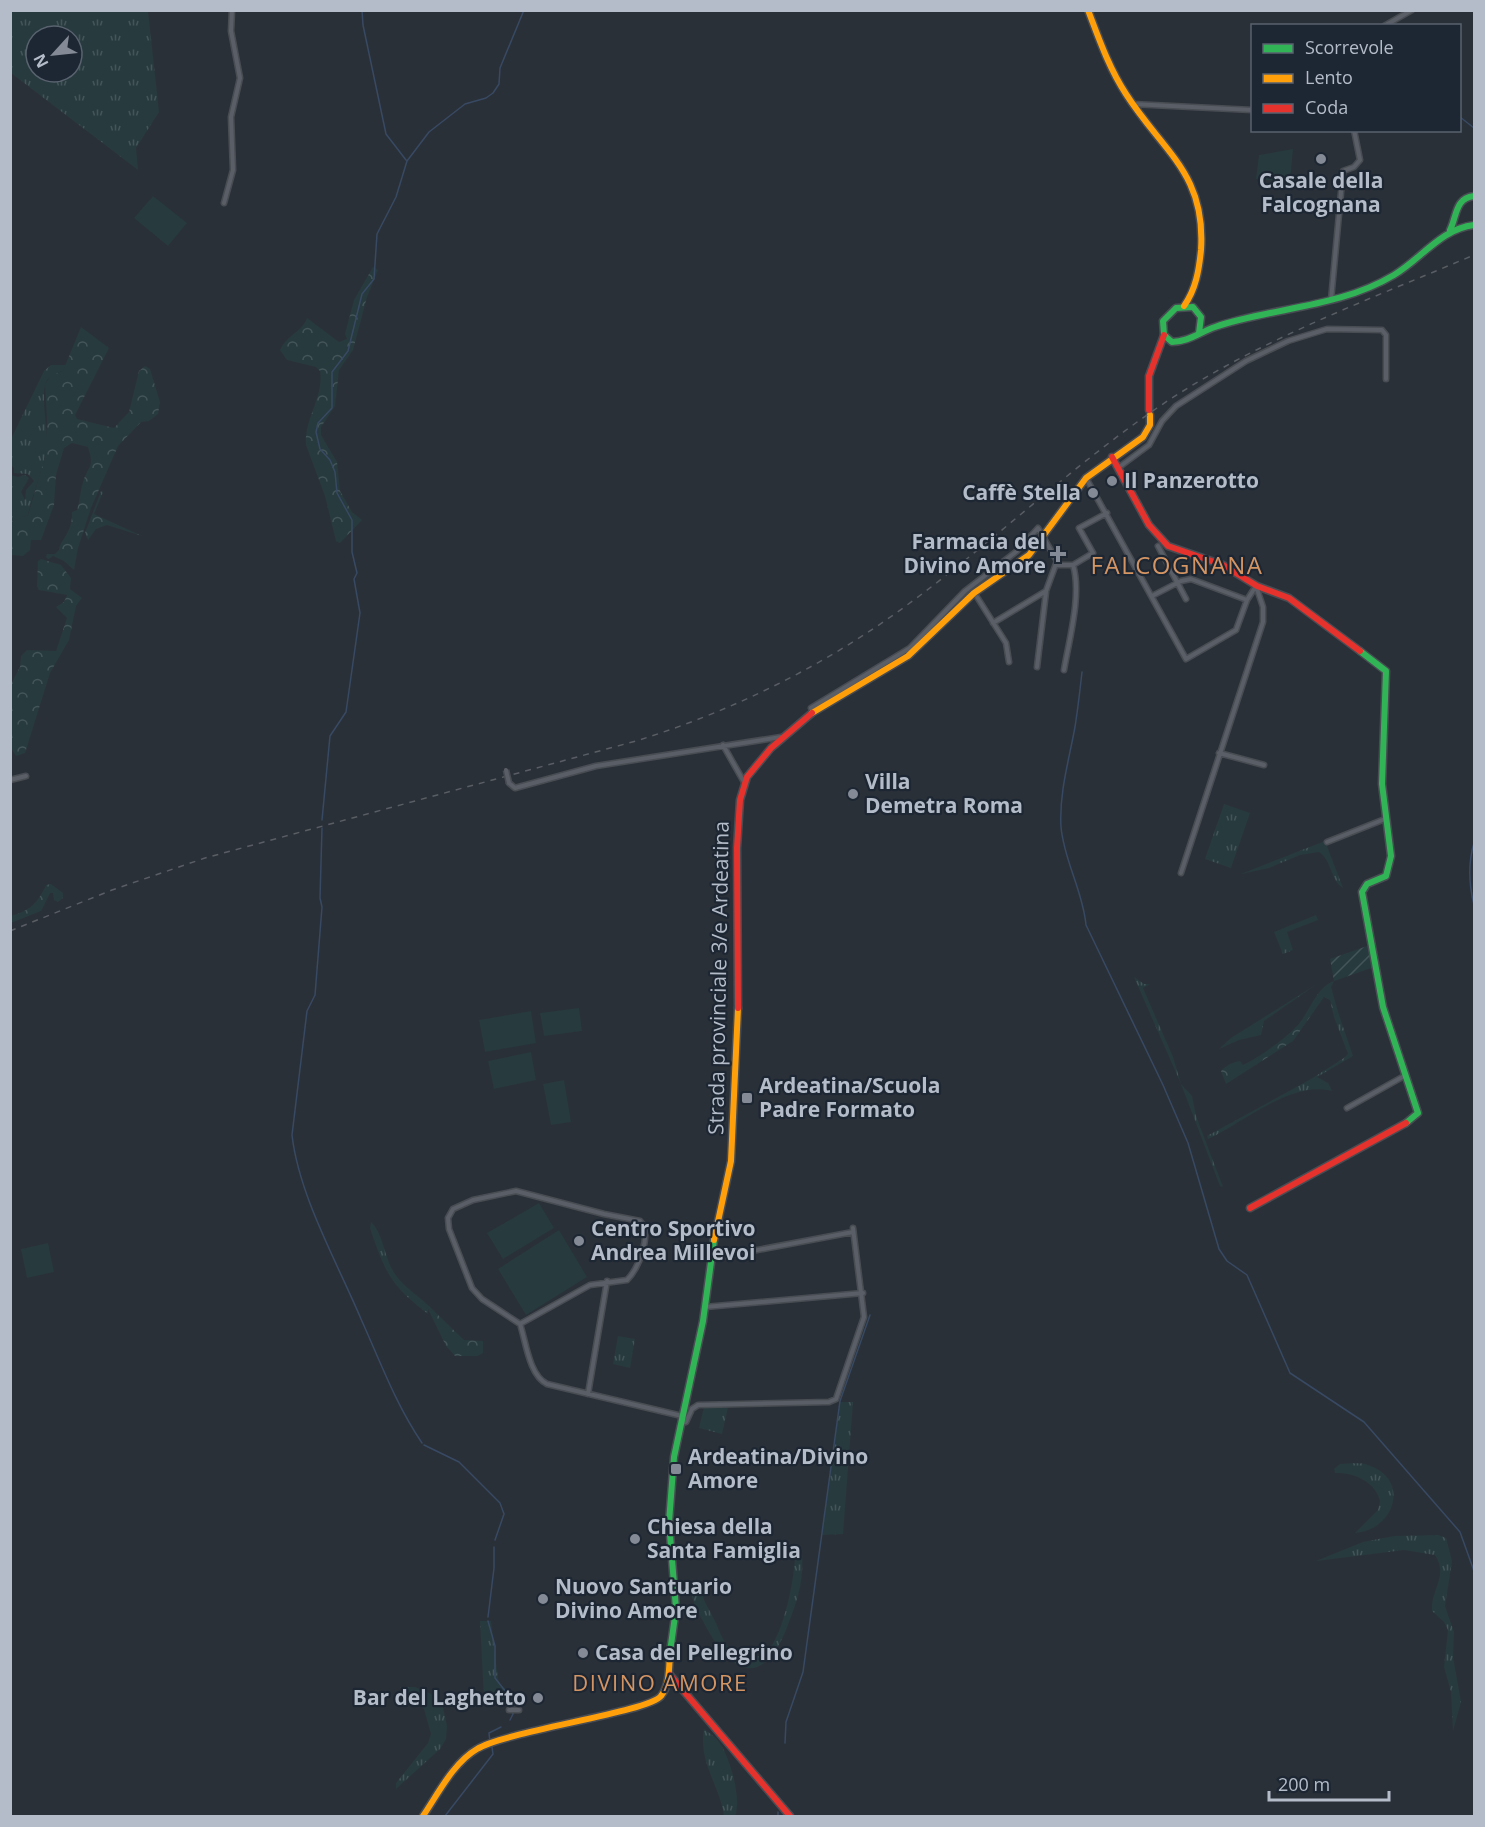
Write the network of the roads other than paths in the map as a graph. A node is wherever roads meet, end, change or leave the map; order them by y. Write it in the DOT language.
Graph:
graph roads {
  1 [pos="232,10"];
  2 [pos="1088,10"];
  3 [pos="1412,10"];
  4 [pos="1388,24"];
  5 [pos="1132,104"];
  6 [pos="1251,110"];
  7 [pos="1354,132"];
  8 [pos="1474,196"];
  9 [pos="225,203"];
  10 [pos="1457,212"];
  11 [pos="1465,224"];
  12 [pos="1474,225"];
  13 [pos="1449,231"];
  14 [pos="1192,292"];
  15 [pos="1331,301"];
  16 [pos="1184,306"];
  17 [pos="1195,308"];
  18 [pos="1202,322"];
  19 [pos="1215,327"];
  20 [pos="1199,333"];
  21 [pos="1164,335"];
  22 [pos="1170,341"];
  23 [pos="1159,348"];
  24 [pos="1386,380"];
  25 [pos="1112,457"];
  26 [pos="1118,468"];
  27 [pos="1086,478"];
  28 [pos="1107,513"];
  29 [pos="1045,536"];
  30 [pos="1158,546"];
  31 [pos="1056,565"];
  32 [pos="1073,565"];
  33 [pos="1177,583"];
  34 [pos="1257,586"];
  35 [pos="1046,591"];
  36 [pos="1152,596"];
  37 [pos="977,597"];
  38 [pos="1186,599"];
  39 [pos="1247,600"];
  40 [pos="993,623"];
  41 [pos="1009,662"];
  42 [pos="1037,667"];
  43 [pos="1065,670"];
  44 [pos="813,712"];
  45 [pos="782,737"];
  46 [pos="723,745"];
  47 [pos="1219,753"];
  48 [pos="1263,765"];
  49 [pos="506,770"];
  50 [pos="26,776"];
  51 [pos="10,780"];
  52 [pos="744,782"];
  53 [pos="1385,819"];
  54 [pos="1327,842"];
  55 [pos="1181,873"];
  56 [pos="1406,1075"];
  57 [pos="1347,1108"];
  58 [pos="1250,1208"];
  59 [pos="710,1259"];
  60 [pos="607,1281"];
  61 [pos="863,1293"];
  62 [pos="705,1307"];
  63 [pos="520,1324"];
  64 [pos="588,1394"];
  65 [pos="682,1416"];
  66 [pos="680,1423"];
  67 [pos="670,1675"];
  68 [pos="509,1710"];
  69 [pos="519,1710"];
  70 [pos="423,1816"];
  71 [pos="789,1816"];
  1 -- 9 [label="street"];
  2 -- 5 [label="main road"];
  3 -- 4 [label="street"];
  5 -- 6 [label="street"];
  5 -- 14 [label="main road"];
  7 -- 15 [label="street"];
  8 -- 10 [label="main road"];
  10 -- 11 [label="main road"];
  10 -- 13 [label="main road"];
  11 -- 12 [label="main road"];
  11 -- 13 [label="main road"];
  13 -- 15 [label="main road"];
  14 -- 16 [label="main road"];
  14 -- 17 [label="main road"];
  15 -- 19 [label="main road"];
  16 -- 17 [label="main road"];
  16 -- 21 [label="main road, Strada provinciale 3/e Ardeatina"];
  17 -- 18 [label="main road"];
  18 -- 19 [label="main road"];
  18 -- 20 [label="main road"];
  19 -- 20 [label="main road"];
  20 -- 22 [label="main road"];
  21 -- 22 [label="main road"];
  21 -- 23 [label="main road, Strada provinciale 3/e Ardeatina"];
  22 -- 23 [label="main road"];
  23 -- 25 [label="main road, Strada provinciale 3/e Ardeatina"];
  24 -- 26 [label="street"];
  25 -- 26 [label="main road"];
  25 -- 27 [label="main road, Strada provinciale 3/e Ardeatina"];
  26 -- 34 [label="main road"];
  27 -- 28 [label="street"];
  27 -- 29 [label="main road, Strada provinciale 3/e Ardeatina"];
  28 -- 32 [label="street"];
  28 -- 36 [label="street"];
  29 -- 31 [label="street"];
  29 -- 44 [label="main road, Strada provinciale 3/e Ardeatina"];
  29 -- 44 [label="street"];
  30 -- 33 [label="street"];
  31 -- 32 [label="street"];
  31 -- 35 [label="street"];
  32 -- 43 [label="street"];
  33 -- 36 [label="street"];
  33 -- 38 [label="street"];
  33 -- 39 [label="street"];
  34 -- 39 [label="street"];
  34 -- 47 [label="street"];
  34 -- 53 [label="main road"];
  35 -- 40 [label="street"];
  35 -- 42 [label="street"];
  36 -- 39 [label="street"];
  37 -- 40 [label="street"];
  40 -- 41 [label="street"];
  44 -- 45 [label="main road, Strada provinciale 3/e Ardeatina"];
  45 -- 46 [label="street"];
  45 -- 52 [label="main road, Strada provinciale 3/e Ardeatina"];
  46 -- 49 [label="street, bridge"];
  46 -- 52 [label="street"];
  47 -- 48 [label="street"];
  47 -- 55 [label="street"];
  50 -- 51 [label="street"];
  52 -- 59 [label="main road, Strada provinciale 3/e Ardeatina"];
  53 -- 54 [label="street"];
  53 -- 56 [label="main road"];
  56 -- 57 [label="street"];
  56 -- 58 [label="main road"];
  59 -- 61 [label="street"];
  59 -- 62 [label="main road, Strada provinciale 3/e Ardeatina"];
  60 -- 63 [label="street"];
  60 -- 63 [label="street"];
  60 -- 64 [label="street"];
  61 -- 62 [label="street"];
  61 -- 66 [label="street"];
  62 -- 65 [label="main road, Strada provinciale 3/e Ardeatina"];
  63 -- 64 [label="street"];
  64 -- 65 [label="street"];
  65 -- 66 [label="main road, Strada provinciale 3/e Ardeatina"];
  66 -- 67 [label="main road, Strada provinciale 3/e Ardeatina"];
  67 -- 70 [label="main road, Strada provinciale 3/e Ardeatina"];
  67 -- 71 [label="main road"];
  68 -- 69 [label="street"];
}
